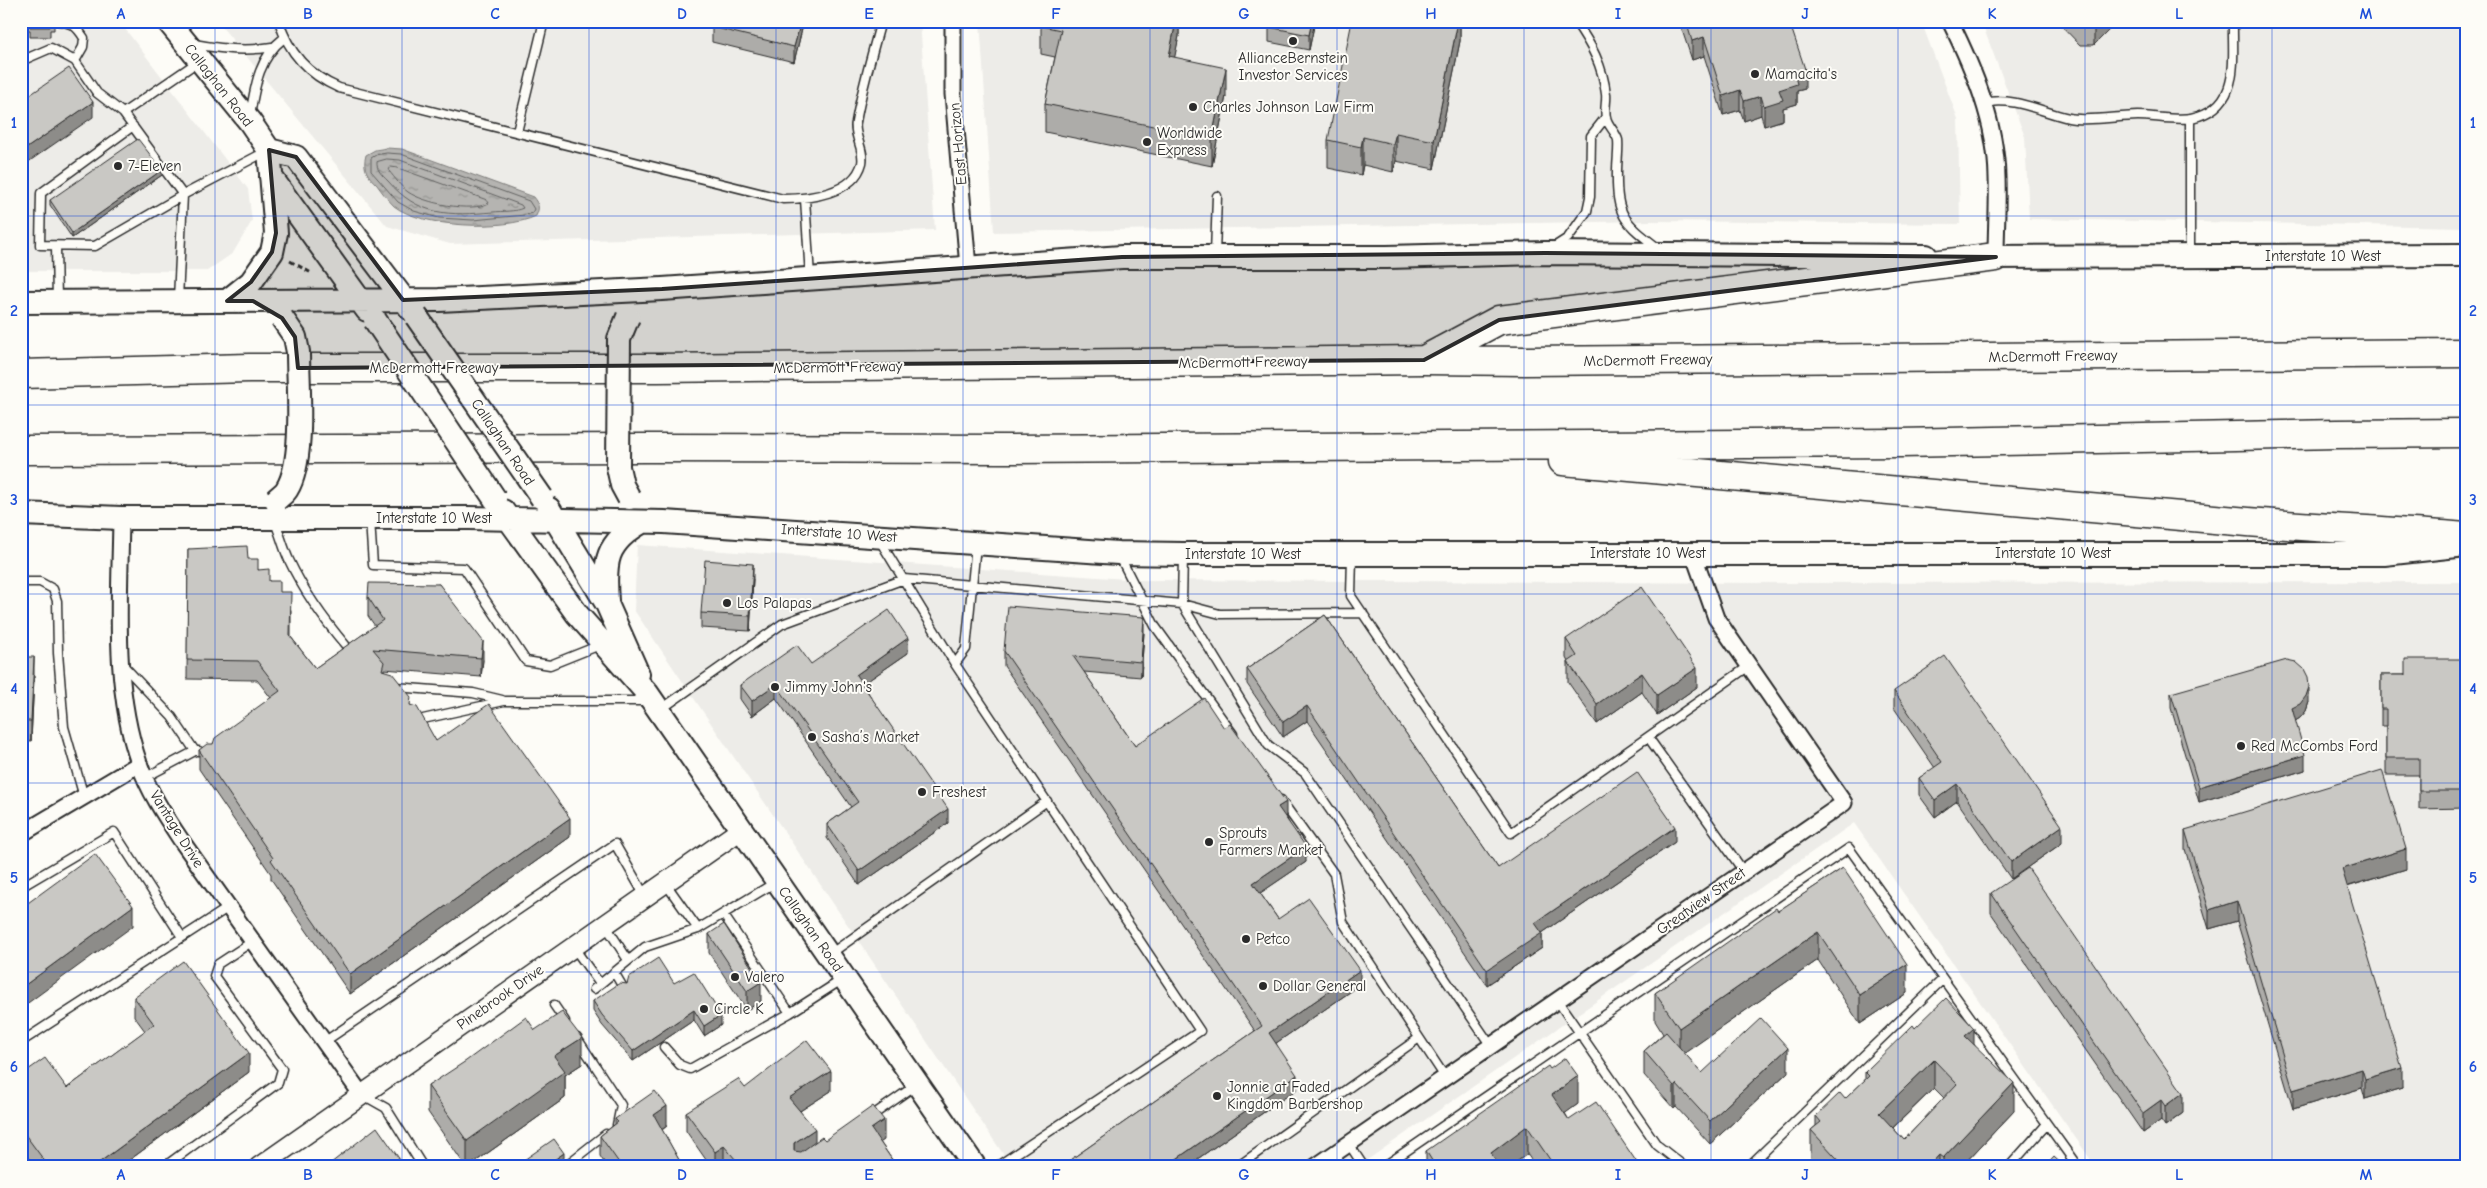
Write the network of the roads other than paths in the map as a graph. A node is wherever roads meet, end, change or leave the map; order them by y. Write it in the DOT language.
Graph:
graph roads {
  1 [pos="59,21"];
  2 [pos="168,21"];
  3 [pos="279,21"];
  4 [pos="544,21"];
  5 [pos="881,21"];
  6 [pos="953,21"];
  7 [pos="1575,21"];
  8 [pos="1950,21"];
  9 [pos="2233,21"];
  10 [pos="284,38"];
  11 [pos="186,42"];
  12 [pos="272,47"];
  13 [pos="201,60"];
  14 [pos="21,61"];
  15 [pos="75,61"];
  16 [pos="1984,103"];
  17 [pos="124,113"];
  18 [pos="1606,117"];
  19 [pos="2190,119"];
  20 [pos="250,122"];
  21 [pos="133,126"];
  22 [pos="517,132"];
  23 [pos="269,150"];
  24 [pos="271,177"];
  25 [pos="183,195"];
  26 [pos="1217,196"];
  27 [pos="805,199"];
  28 [pos="56,246"];
  29 [pos="1545,253"];
  30 [pos="1664,253"];
  31 [pos="2466,255"];
  32 [pos="2190,256"];
  33 [pos="1996,257"];
  34 [pos="1214,258"];
  35 [pos="968,267"];
  36 [pos="810,279"];
  37 [pos="662,289"];
  38 [pos="178,301"];
  39 [pos="227,301"];
  40 [pos="253,301"];
  41 [pos="360,301"];
  42 [pos="21,302"];
  43 [pos="57,302"];
  44 [pos="409,308"];
  45 [pos="2466,354"];
  46 [pos="1424,360"];
  47 [pos="21,374"];
  48 [pos="2466,433"];
  49 [pos="1380,446"];
  50 [pos="21,450"];
  51 [pos="275,509"];
  52 [pos="21,514"];
  53 [pos="121,518"];
  54 [pos="370,518"];
  55 [pos="508,518"];
  56 [pos="555,520"];
  57 [pos="642,522"];
  58 [pos="664,522"];
  59 [pos="878,536"];
  60 [pos="2466,537"];
  61 [pos="976,542"];
  62 [pos="2466,545"];
  63 [pos="1118,553"];
  64 [pos="1693,553"];
  65 [pos="1183,554"];
  66 [pos="1352,554"];
  67 [pos="904,579"];
  68 [pos="21,582"];
  69 [pos="972,584"];
  70 [pos="1142,600"];
  71 [pos="607,604"];
  72 [pos="1182,604"];
  73 [pos="1363,613"];
  74 [pos="603,644"];
  75 [pos="347,647"];
  76 [pos="122,664"];
  77 [pos="955,664"];
  78 [pos="1749,666"];
  79 [pos="387,686"];
  80 [pos="504,701"];
  81 [pos="653,702"];
  82 [pos="414,721"];
  83 [pos="1648,737"];
  84 [pos="1236,738"];
  85 [pos="195,751"];
  86 [pos="207,755"];
  87 [pos="142,771"];
  88 [pos="1276,794"];
  89 [pos="84,797"];
  90 [pos="1047,801"];
  91 [pos="742,829"];
  92 [pos="21,834"];
  93 [pos="1744,872"];
  94 [pos="778,881"];
  95 [pos="665,882"];
  96 [pos="21,887"];
  97 [pos="645,896"];
  98 [pos="229,907"];
  99 [pos="723,914"];
  100 [pos="604,924"];
  101 [pos="698,929"];
  102 [pos="182,937"];
  103 [pos="253,941"];
  104 [pos="573,946"];
  105 [pos="829,955"];
  106 [pos="628,960"];
  107 [pos="614,972"];
  108 [pos="845,978"];
  109 [pos="1943,979"];
  110 [pos="624,989"];
  111 [pos="1557,1000"];
  112 [pos="554,1005"];
  113 [pos="790,1013"];
  114 [pos="1580,1032"];
  115 [pos="1419,1038"];
  116 [pos="21,1042"];
  117 [pos="324,1042"];
  118 [pos="664,1046"];
  119 [pos="1491,1046"];
  120 [pos="1445,1077"];
  121 [pos="918,1084"];
  122 [pos="361,1094"];
  123 [pos="863,1122"];
  124 [pos="2047,1124"];
  125 [pos="1349,1144"];
  126 [pos="164,1167"];
  127 [pos="259,1167"];
  128 [pos="423,1167"];
  129 [pos="564,1167"];
  130 [pos="975,1167"];
  131 [pos="996,1167"];
  132 [pos="1237,1167"];
  133 [pos="1315,1167"];
  134 [pos="1364,1167"];
  135 [pos="1383,1167"];
  136 [pos="1685,1167"];
  137 [pos="1748,1167"];
  138 [pos="2009,1167"];
  139 [pos="2078,1167"];
  1 -- 15 [label="lane"];
  2 -- 11 [label="main road, Callaghan Road"];
  3 -- 10 [label="lane"];
  4 -- 22 [label="lane"];
  5 -- 27 [label="lane"];
  6 -- 35 [label="street, East Horizon"];
  7 -- 18 [label="lane"];
  8 -- 16 [label="street"];
  9 -- 19 [label="lane"];
  10 -- 12 [label="lane"];
  10 -- 22 [label="lane"];
  11 -- 12 [label="lane"];
  11 -- 13 [label="main road, Callaghan Road"];
  12 -- 20 [label="lane"];
  13 -- 17 [label="lane"];
  13 -- 20 [label="main road, Callaghan Road"];
  14 -- 15 [label="lane"];
  15 -- 17 [label="lane"];
  16 -- 19 [label="lane"];
  16 -- 33 [label="street"];
  17 -- 21 [label="lane"];
  18 -- 29 [label="lane"];
  18 -- 30 [label="lane"];
  19 -- 32 [label="lane"];
  20 -- 23 [label="main road, Callaghan Road"];
  21 -- 25 [label="lane"];
  21 -- 28 [label="lane"];
  22 -- 27 [label="lane"];
  23 -- 24 [label="main road, Callaghan Road"];
  23 -- 25 [label="lane"];
  23 -- 44 [label="main road, Callaghan Road"];
  24 -- 39 [label="main road"];
  24 -- 41 [label="main road, Callaghan Road"];
  25 -- 28 [label="lane"];
  25 -- 38 [label="lane"];
  26 -- 34 [label="lane"];
  27 -- 36 [label="lane"];
  28 -- 43 [label="lane"];
  29 -- 30 [label="main road, Interstate 10 West"];
  29 -- 34 [label="main road, Interstate 10 West"];
  30 -- 33 [label="main road, Interstate 10 West"];
  31 -- 32 [label="main road, Interstate 10 West"];
  32 -- 33 [label="main road, Interstate 10 West"];
  33 -- 46 [label="highway"];
  34 -- 35 [label="main road, Interstate 10 West"];
  35 -- 36 [label="main road, Interstate 10 West"];
  36 -- 37 [label="main road, Interstate 10 West"];
  37 -- 44 [label="main road, Interstate 10 West"];
  37 -- 58 [label="main road, bridge"];
  38 -- 39 [label="main road, Interstate 10 West"];
  38 -- 43 [label="main road, Interstate 10 West"];
  39 -- 40 [label="main road, Interstate 10 West"];
  40 -- 41 [label="main road, Interstate 10 West"];
  40 -- 51 [label="main road, bridge"];
  41 -- 44 [label="main road, Interstate 10 West"];
  41 -- 55 [label="main road, Callaghan Road, bridge"];
  42 -- 43 [label="main road, Interstate 10 West"];
  44 -- 56 [label="main road, Callaghan Road, bridge"];
  45 -- 46 [label="highway, McDermott Freeway"];
  46 -- 47 [label="highway, McDermott Freeway"];
  48 -- 49 [label="highway"];
  49 -- 50 [label="highway"];
  49 -- 60 [label="highway"];
  51 -- 53 [label="main road"];
  51 -- 54 [label="main road, Interstate 10 West"];
  51 -- 75 [label="lane"];
  52 -- 53 [label="main road"];
  53 -- 76 [label="street, Vantage Drive"];
  54 -- 55 [label="main road, Interstate 10 West"];
  54 -- 74 [label="lane"];
  55 -- 56 [label="main road, Interstate 10 West"];
  55 -- 74 [label="main road, Callaghan Road"];
  56 -- 57 [label="main road, Interstate 10 West"];
  56 -- 71 [label="main road, Callaghan Road"];
  57 -- 58 [label="main road, Interstate 10 West"];
  57 -- 71 [label="main road"];
  58 -- 59 [label="main road, Interstate 10 West"];
  59 -- 61 [label="main road, Interstate 10 West"];
  59 -- 67 [label="lane"];
  61 -- 63 [label="main road, Interstate 10 West"];
  61 -- 69 [label="lane"];
  62 -- 64 [label="main road, Interstate 10 West"];
  63 -- 65 [label="main road, Interstate 10 West"];
  63 -- 70 [label="lane"];
  64 -- 66 [label="main road, Interstate 10 West"];
  64 -- 78 [label="street, Greatview Street"];
  65 -- 66 [label="main road, Interstate 10 West"];
  65 -- 72 [label="lane"];
  66 -- 73 [label="lane"];
  67 -- 69 [label="lane"];
  67 -- 77 [label="lane"];
  67 -- 81 [label="lane"];
  68 -- 89 [label="lane"];
  69 -- 70 [label="lane"];
  69 -- 77 [label="lane"];
  70 -- 72 [label="lane"];
  70 -- 84 [label="lane"];
  71 -- 81 [label="main road, Callaghan Road"];
  72 -- 73 [label="lane"];
  72 -- 119 [label="lane"];
  73 -- 83 [label="lane"];
  74 -- 81 [label="main road, Callaghan Road"];
  76 -- 85 [label="lane"];
  76 -- 87 [label="street, Vantage Drive"];
  77 -- 90 [label="lane"];
  78 -- 83 [label="lane"];
  78 -- 93 [label="street, Greatview Street"];
  79 -- 80 [label="lane"];
  80 -- 81 [label="lane"];
  80 -- 82 [label="lane"];
  81 -- 91 [label="main road, Callaghan Road"];
  83 -- 93 [label="lane"];
  85 -- 86 [label="lane"];
  85 -- 87 [label="lane"];
  87 -- 89 [label="street"];
  87 -- 98 [label="street, Vantage Drive"];
  88 -- 115 [label="lane"];
  89 -- 92 [label="street"];
  90 -- 105 [label="lane"];
  90 -- 131 [label="lane"];
  91 -- 94 [label="main road, Callaghan Road"];
  91 -- 95 [label="street, Pinebrook Drive"];
  93 -- 111 [label="street, Greatview Street"];
  94 -- 99 [label="lane"];
  94 -- 105 [label="main road, Callaghan Road"];
  95 -- 97 [label="street, Pinebrook Drive"];
  95 -- 101 [label="lane"];
  96 -- 102 [label="lane"];
  97 -- 100 [label="street, Pinebrook Drive"];
  97 -- 117 [label="lane"];
  98 -- 102 [label="lane"];
  98 -- 103 [label="street, Vantage Drive"];
  99 -- 101 [label="lane"];
  99 -- 113 [label="lane"];
  100 -- 104 [label="street, Pinebrook Drive"];
  100 -- 106 [label="lane"];
  101 -- 106 [label="lane"];
  102 -- 116 [label="lane"];
  103 -- 117 [label="street, Vantage Drive"];
  103 -- 126 [label="lane"];
  104 -- 107 [label="lane"];
  104 -- 122 [label="street, Pinebrook Drive"];
  105 -- 108 [label="main road, Callaghan Road"];
  106 -- 107 [label="lane"];
  107 -- 110 [label="lane"];
  108 -- 113 [label="lane"];
  108 -- 121 [label="main road, Callaghan Road"];
  109 -- 114 [label="lane"];
  109 -- 124 [label="lane"];
  109 -- 137 [label="lane"];
  111 -- 114 [label="lane"];
  111 -- 119 [label="street, Greatview Street"];
  112 -- 129 [label="lane"];
  113 -- 118 [label="lane"];
  114 -- 135 [label="lane"];
  114 -- 136 [label="lane"];
  115 -- 120 [label="lane"];
  115 -- 132 [label="lane"];
  117 -- 122 [label="street, Vantage Drive"];
  119 -- 120 [label="street, Greatview Street"];
  120 -- 125 [label="street, Greatview Street"];
  121 -- 123 [label="lane"];
  121 -- 130 [label="main road, Callaghan Road"];
  122 -- 127 [label="street, Pinebrook Drive"];
  122 -- 128 [label="lane"];
  124 -- 138 [label="lane"];
  124 -- 139 [label="lane"];
  125 -- 133 [label="street, Greatview Street"];
  125 -- 134 [label="lane"];
}
